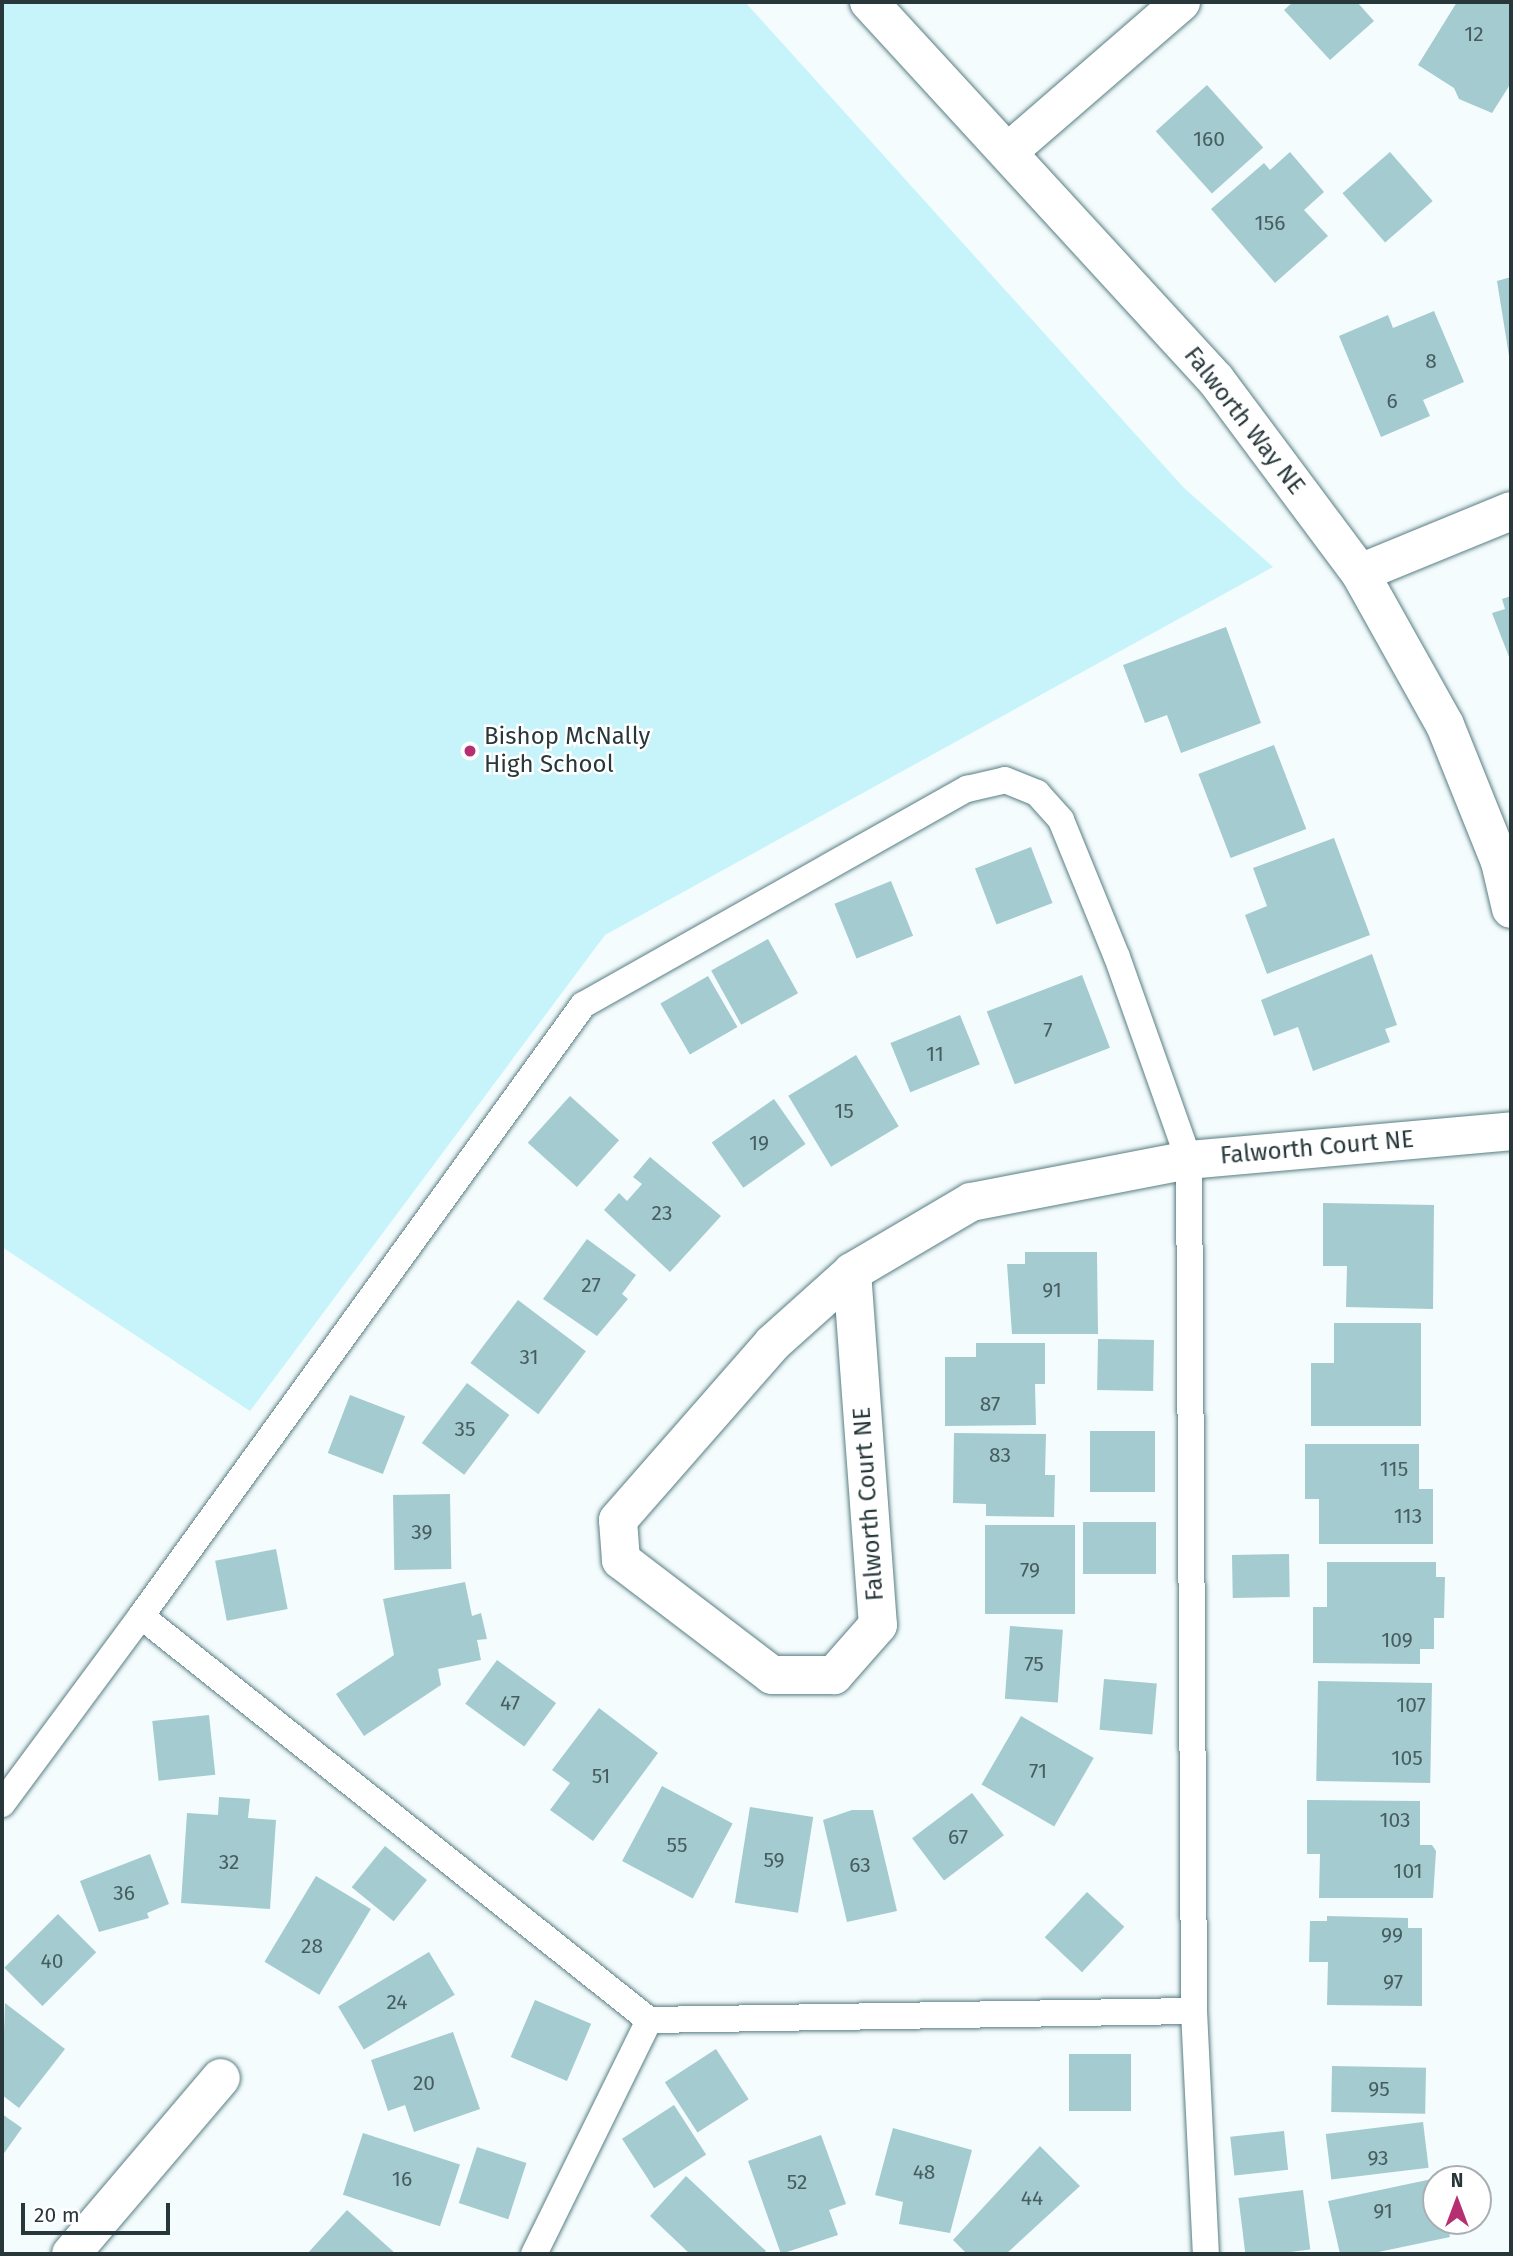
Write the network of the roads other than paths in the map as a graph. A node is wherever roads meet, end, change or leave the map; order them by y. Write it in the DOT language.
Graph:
graph roads {
  1 [pos="869,2"];
  2 [pos="1181,2"];
  3 [pos="1008,152"];
  4 [pos="1511,512"];
  5 [pos="1360,573"];
  6 [pos="1511,909"];
  7 [pos="1511,1131"];
  8 [pos="1188,1160"];
  9 [pos="852,1272"];
  10 [pos="141,1616"];
  11 [pos="2,1804"];
  12 [pos="1194,2011"];
  13 [pos="649,2020"];
  14 [pos="221,2078"];
  15 [pos="71,2254"];
  16 [pos="534,2254"];
  17 [pos="1206,2254"];
  1 -- 3 [label="street, Falworth Way NE"];
  2 -- 3 [label="street"];
  3 -- 5 [label="street, Falworth Way NE"];
  4 -- 5 [label="street"];
  5 -- 6 [label="street, Falworth Way NE"];
  7 -- 8 [label="street, Falworth Court NE"];
  8 -- 9 [label="street, Falworth Court NE"];
  8 -- 10 [label="lane"];
  8 -- 12 [label="lane"];
  9 -- 9 [label="street, Falworth Court NE"];
  10 -- 11 [label="lane"];
  10 -- 13 [label="lane"];
  12 -- 13 [label="lane"];
  12 -- 17 [label="lane"];
  13 -- 16 [label="lane"];
  14 -- 15 [label="street"];
}
